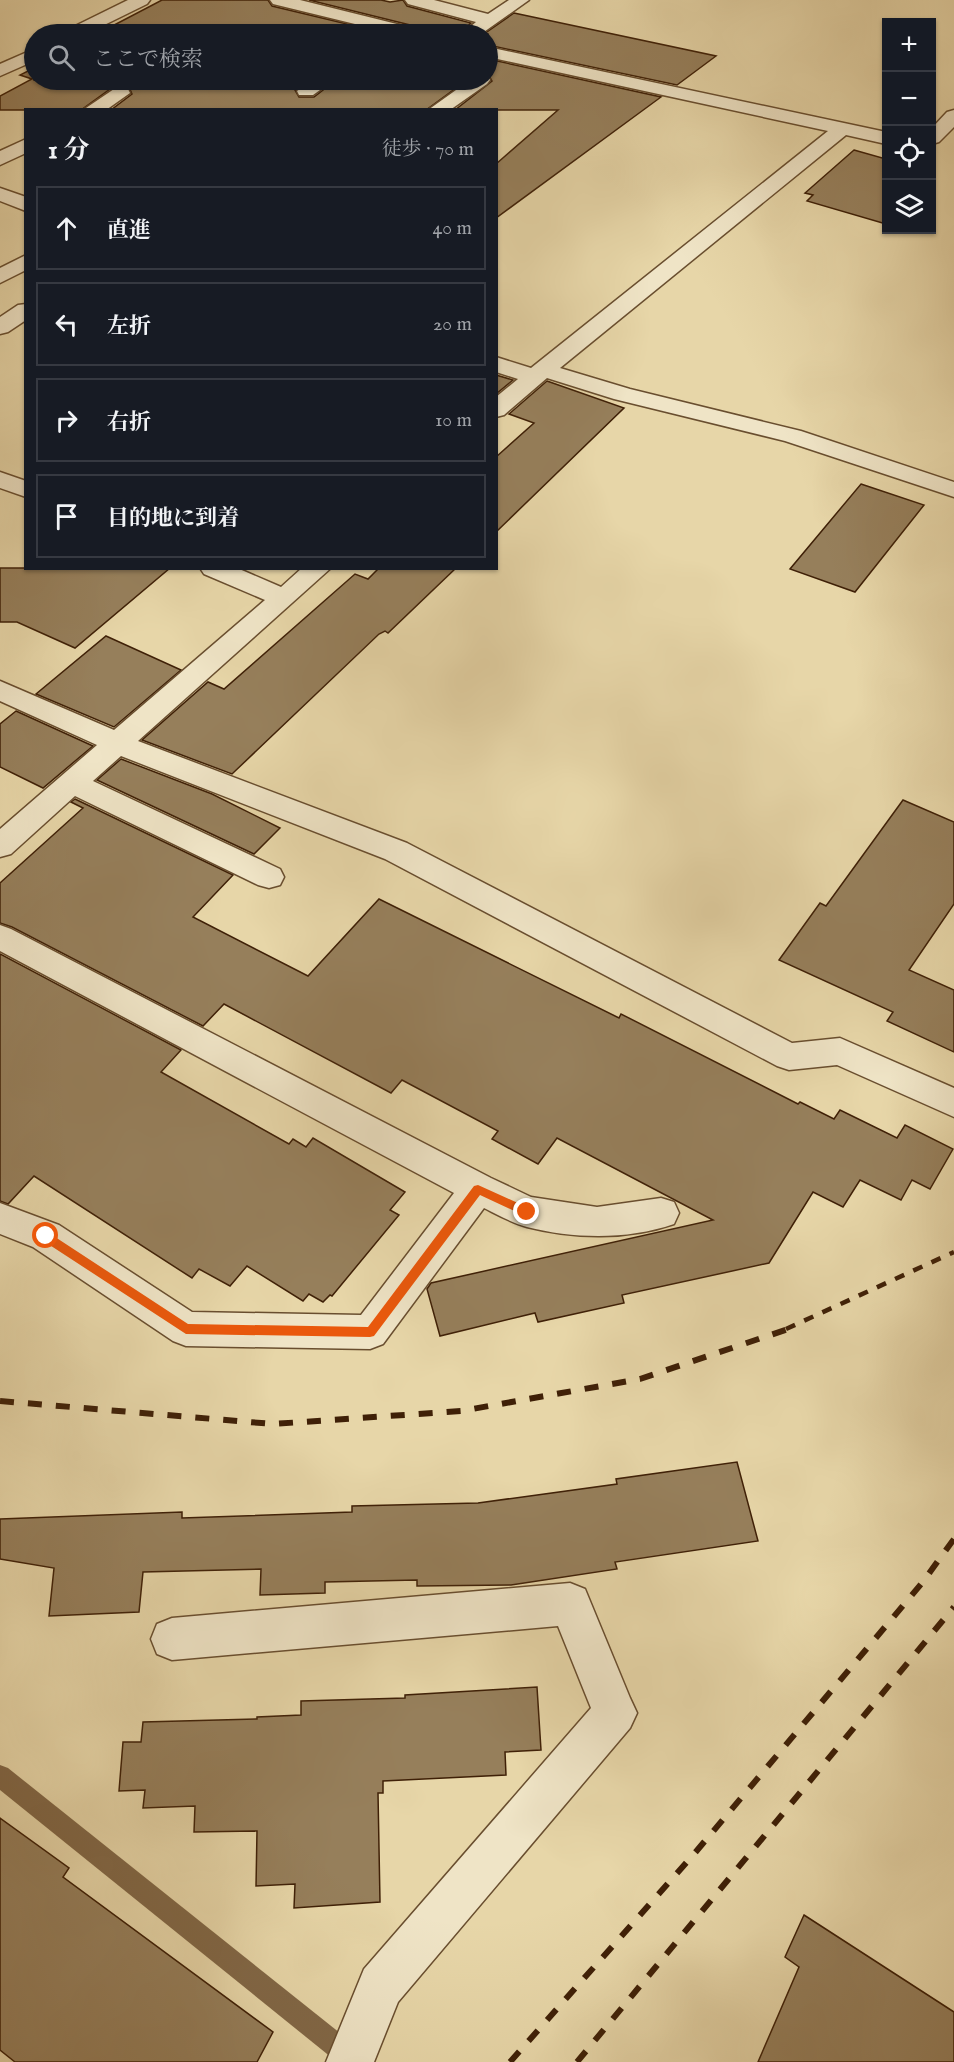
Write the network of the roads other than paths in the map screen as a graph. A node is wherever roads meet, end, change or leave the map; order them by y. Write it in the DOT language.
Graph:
graph roads {
  1 [pos="141,0"];
  2 [pos="279,0"];
  3 [pos="414,0"];
  4 [pos="520,0"];
  5 [pos="490,20"];
  6 [pos="93,24"];
  7 [pos="368,24"];
  8 [pos="484,24"];
  9 [pos="498,54"];
  10 [pos="513,57"];
  11 [pos="24,59"];
  12 [pos="498,68"];
  13 [pos="0,71"];
  14 [pos="466,90"];
  15 [pos="122,93"];
  16 [pos="96,108"];
  17 [pos="440,108"];
  18 [pos="954,117"];
  19 [pos="842,129"];
  20 [pos="882,137"];
  21 [pos="936,143"];
  22 [pos="24,146"];
  23 [pos="0,159"];
  24 [pos="1,195"];
  25 [pos="24,204"];
  26 [pos="24,262"];
  27 [pos="0,277"];
  28 [pos="24,311"];
  29 [pos="2,324"];
  30 [pos="498,364"];
  31 [pos="539,373"];
  32 [pos="498,408"];
  33 [pos="0,479"];
  34 [pos="24,489"];
  35 [pos="954,490"];
  36 [pos="218,570"];
  37 [pos="316,570"];
  38 [pos="284,598"];
  39 [pos="0,690"];
  40 [pos="119,744"];
  41 [pos="73,783"];
  42 [pos="0,846"];
  43 [pos="269,876"];
  44 [pos="0,937"];
  45 [pos="954,1103"];
  46 [pos="478,1189"];
  47 [pos="661,1213"];
  48 [pos="0,1218"];
  49 [pos="172,1639"];
  50 [pos="350,2062"];
  1 -- 6 [label="street"];
  2 -- 7 [label="street"];
  3 -- 5 [label="street"];
  4 -- 5 [label="street"];
  5 -- 8 [label="street"];
  9 -- 10 [label="street"];
  10 -- 12 [label="street"];
  10 -- 19 [label="street"];
  11 -- 13 [label="street"];
  14 -- 17 [label="street"];
  15 -- 16 [label="street"];
  18 -- 21 [label="street"];
  19 -- 20 [label="street"];
  19 -- 31 [label="street"];
  22 -- 23 [label="street"];
  24 -- 25 [label="street"];
  26 -- 27 [label="street"];
  28 -- 29 [label="street"];
  30 -- 31 [label="street"];
  31 -- 32 [label="street"];
  31 -- 35 [label="street"];
  33 -- 34 [label="street"];
  36 -- 38 [label="street"];
  37 -- 38 [label="street"];
  38 -- 40 [label="street"];
  39 -- 40 [label="street"];
  40 -- 41 [label="street"];
  40 -- 45 [label="street"];
  41 -- 42 [label="street"];
  41 -- 43 [label="street"];
  44 -- 46 [label="street"];
  46 -- 47 [label="street"];
  46 -- 48 [label="street"];
  49 -- 50 [label="street"];
}
